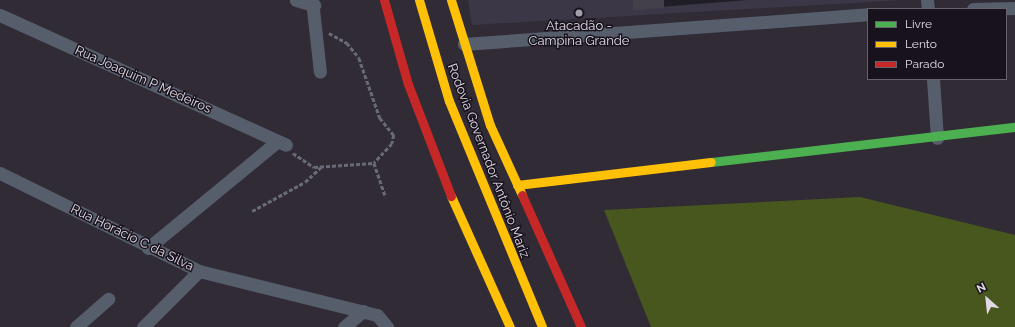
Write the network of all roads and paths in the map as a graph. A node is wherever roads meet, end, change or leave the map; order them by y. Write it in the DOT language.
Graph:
graph roads {
  1 [pos="296,0"];
  2 [pos="384,0"];
  3 [pos="419,0"];
  4 [pos="451,0"];
  5 [pos="313,3"];
  6 [pos="867,14"];
  7 [pos="0,15"];
  8 [pos="325,31"];
  9 [pos="464,44"];
  10 [pos="320,72"];
  11 [pos="933,80"];
  12 [pos="1015,127"];
  13 [pos="937,138"];
  14 [pos="282,143"];
  15 [pos="374,163"];
  16 [pos="321,167"];
  17 [pos="0,173"];
  18 [pos="517,186"];
  19 [pos="385,196"];
  20 [pos="252,211"];
  21 [pos="148,248"];
  22 [pos="199,271"];
  23 [pos="108,299"];
  24 [pos="363,311"];
  25 [pos="76,327"];
  26 [pos="143,327"];
  27 [pos="344,327"];
  28 [pos="387,327"];
  29 [pos="510,327"];
  30 [pos="542,327"];
  31 [pos="581,327"];
  1 -- 5 [label="street"];
  2 -- 29 [label="main road"];
  3 -- 30 [label="main road, Rodovia Governador Antônio Mariz"];
  4 -- 9 [label="main road"];
  5 -- 10 [label="street"];
  6 -- 9 [label="street"];
  7 -- 14 [label="street, Rua Joaquim P Medeiros"];
  8 -- 15 [label="path"];
  9 -- 18 [label="main road"];
  11 -- 13 [label="street"];
  12 -- 13 [label="main road"];
  13 -- 18 [label="main road"];
  14 -- 16 [label="path"];
  14 -- 21 [label="street"];
  15 -- 16 [label="path"];
  15 -- 19 [label="path"];
  16 -- 20 [label="path"];
  17 -- 21 [label="street, Rua Horácio C da Silva"];
  18 -- 31 [label="main road"];
  21 -- 22 [label="street, Rua Horácio C da Silva"];
  22 -- 24 [label="street, Rua Horácio C da Silva"];
  22 -- 26 [label="street"];
  23 -- 25 [label="street"];
  24 -- 27 [label="street"];
  24 -- 28 [label="street, Rua Horácio C da Silva"];
}
